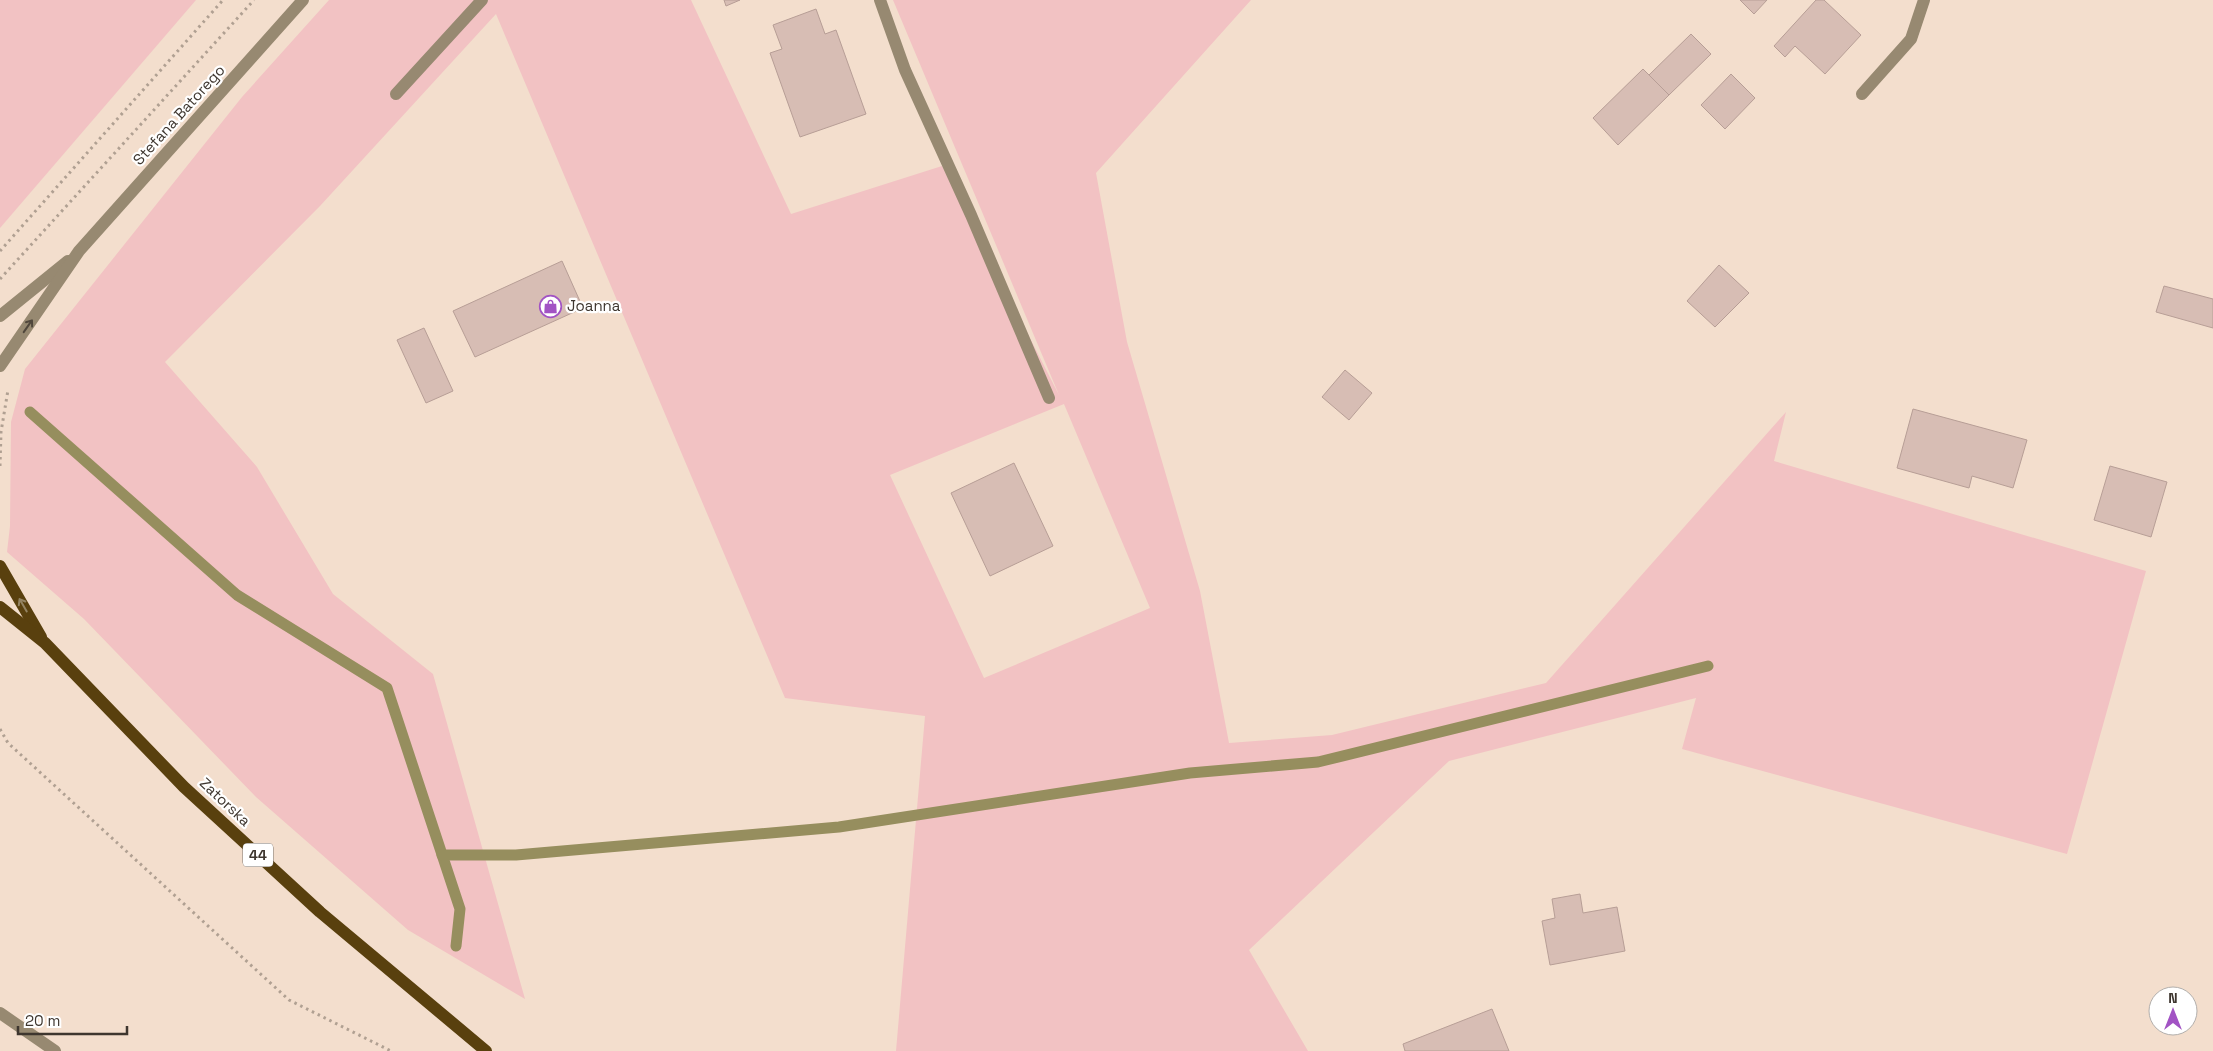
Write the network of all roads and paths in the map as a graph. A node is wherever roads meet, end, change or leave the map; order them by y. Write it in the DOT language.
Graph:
graph roads {
  1 [pos="223,0"];
  2 [pos="254,0"];
  3 [pos="303,0"];
  4 [pos="482,0"];
  5 [pos="880,0"];
  6 [pos="1924,0"];
  7 [pos="396,94"];
  8 [pos="1862,94"];
  9 [pos="0,251"];
  10 [pos="79,251"];
  11 [pos="0,279"];
  12 [pos="0,316"];
  13 [pos="0,366"];
  14 [pos="9,385"];
  15 [pos="1049,398"];
  16 [pos="0,466"];
  17 [pos="0,566"];
  18 [pos="0,607"];
  19 [pos="45,643"];
  20 [pos="0,728"];
  21 [pos="0,1013"];
  22 [pos="55,1051"];
  23 [pos="391,1051"];
  24 [pos="486,1051"];
  1 -- 9 [label="path"];
  2 -- 11 [label="path"];
  3 -- 10 [label="street, Stefana Batorego"];
  4 -- 7 [label="street"];
  5 -- 15 [label="street"];
  6 -- 8 [label="street"];
  10 -- 12 [label="street, Stefana Batorego"];
  13 -- 10 [label="street, Stefana Batorego, one-way"];
  14 -- 16 [label="path"];
  19 -- 17 [label="main road, Zatorska / 44, one-way"];
  18 -- 19 [label="main road, Zatorska / 44"];
  19 -- 24 [label="main road, Zatorska / 44"];
  20 -- 23 [label="path"];
  21 -- 22 [label="street"];
}
